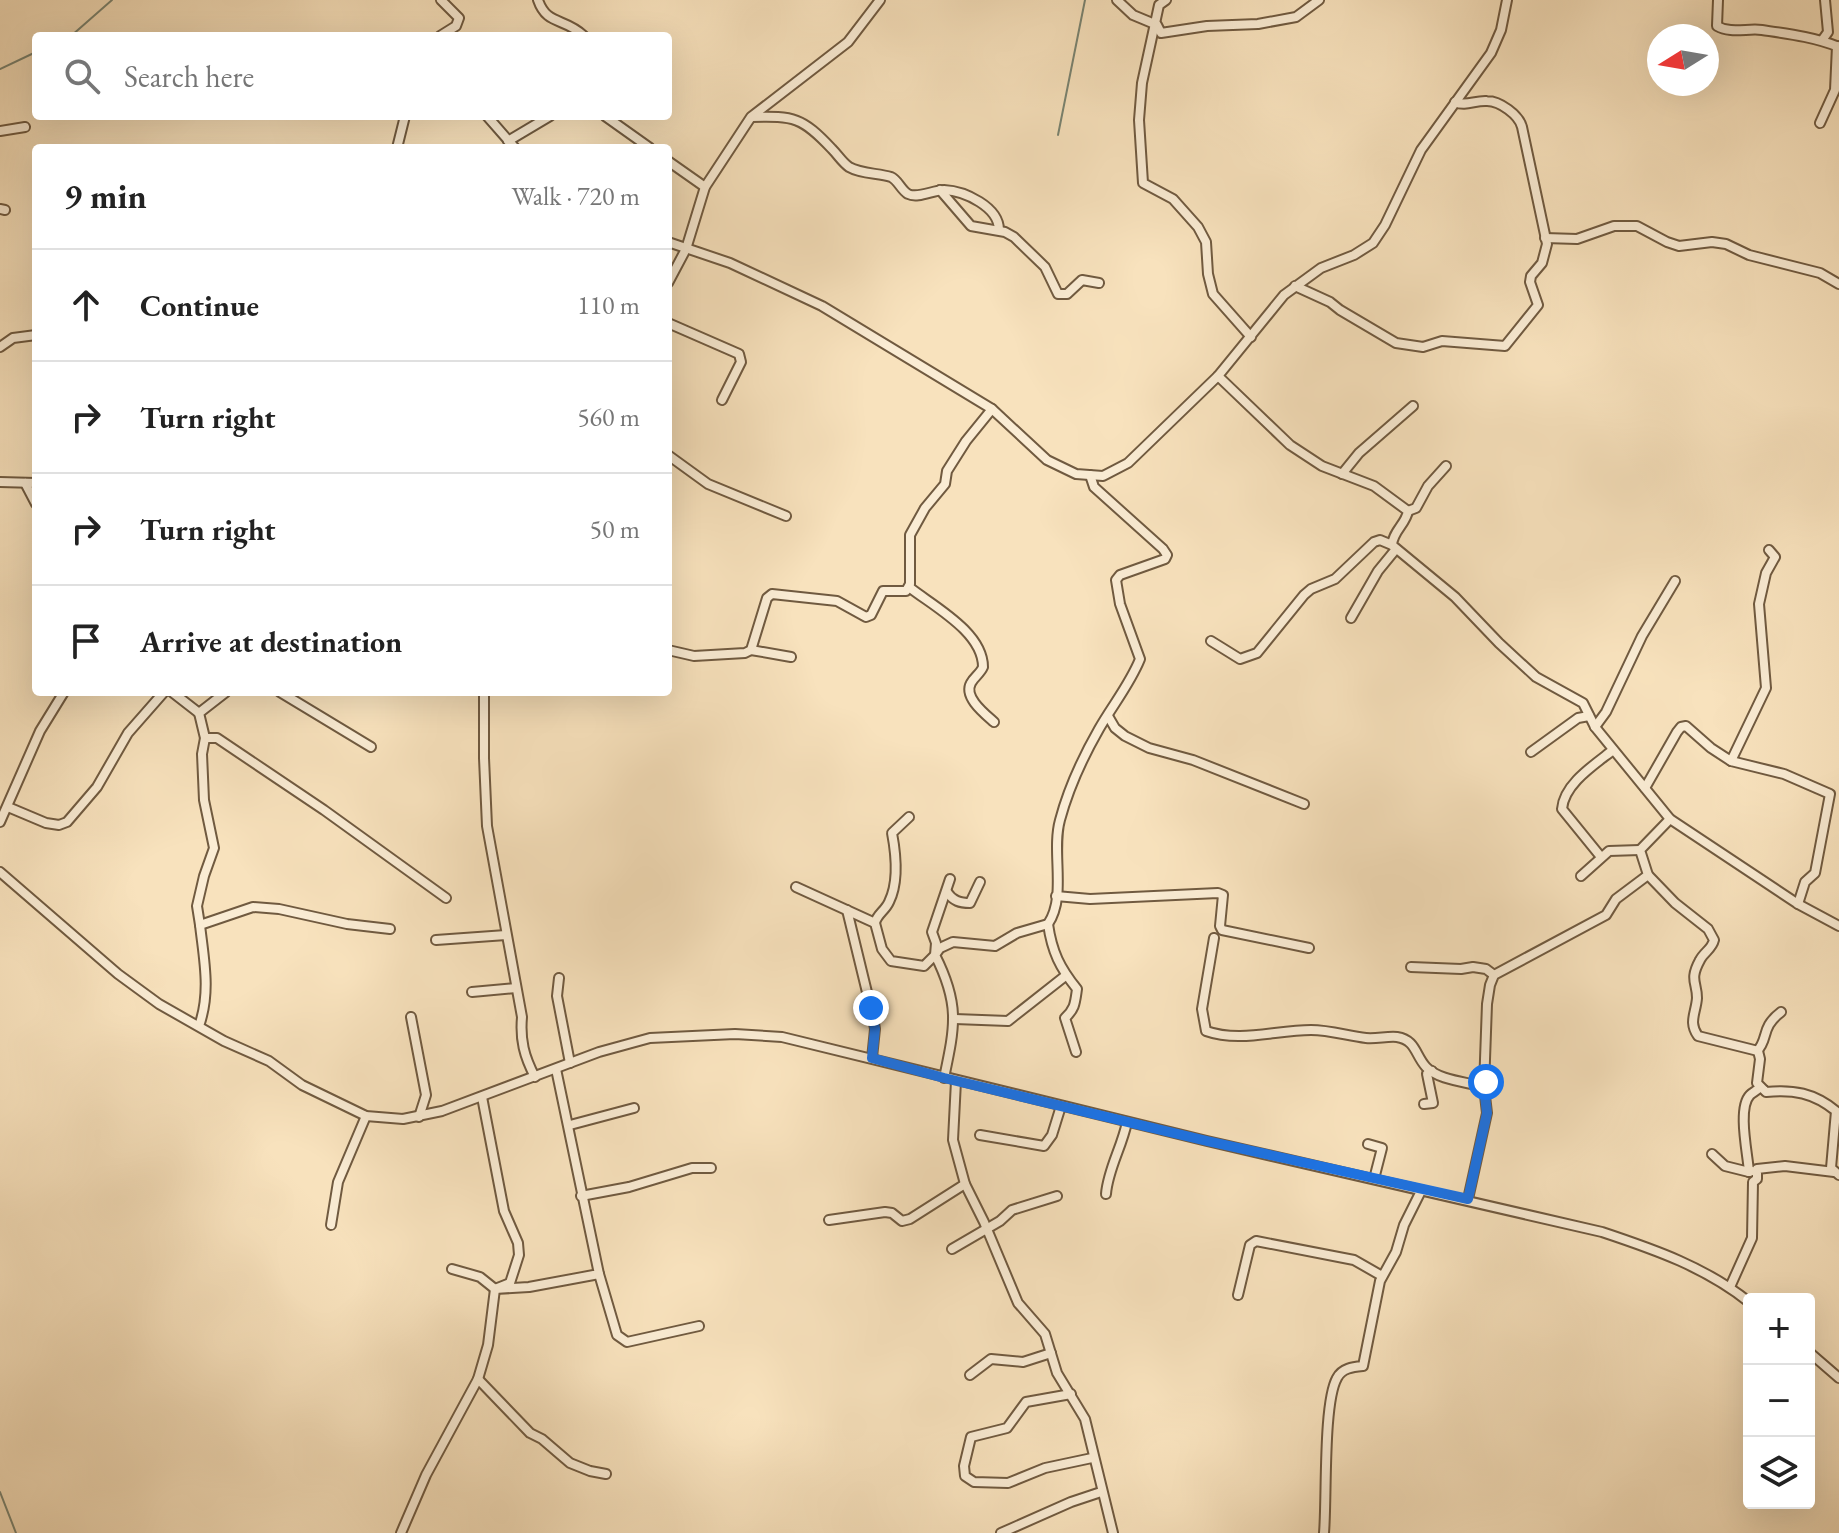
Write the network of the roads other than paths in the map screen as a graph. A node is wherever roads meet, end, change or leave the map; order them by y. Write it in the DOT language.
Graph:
graph roads {
  1 [pos="441,0"];
  2 [pos="538,0"];
  3 [pos="880,0"];
  4 [pos="1117,0"];
  5 [pos="1166,0"];
  6 [pos="1319,0"];
  7 [pos="1507,0"];
  8 [pos="1718,0"];
  9 [pos="1825,0"];
  10 [pos="1157,25"];
  11 [pos="446,32"];
  12 [pos="580,32"];
  13 [pos="1823,39"];
  14 [pos="1838,46"];
  15 [pos="1455,102"];
  16 [pos="751,117"];
  17 [pos="404,120"];
  18 [pos="490,120"];
  19 [pos="544,120"];
  20 [pos="611,120"];
  21 [pos="1820,123"];
  22 [pos="25,127"];
  23 [pos="0,131"];
  24 [pos="398,144"];
  25 [pos="511,144"];
  26 [pos="644,144"];
  27 [pos="672,164"];
  28 [pos="705,187"];
  29 [pos="940,190"];
  30 [pos="999,230"];
  31 [pos="1545,238"];
  32 [pos="672,244"];
  33 [pos="686,249"];
  34 [pos="672,275"];
  35 [pos="1099,283"];
  36 [pos="1839,284"];
  37 [pos="1295,286"];
  38 [pos="672,325"];
  39 [pos="32,336"];
  40 [pos="1251,337"];
  41 [pos="0,347"];
  42 [pos="1218,376"];
  43 [pos="722,400"];
  44 [pos="1413,406"];
  45 [pos="992,409"];
  46 [pos="672,457"];
  47 [pos="1446,466"];
  48 [pos="1342,474"];
  49 [pos="1090,475"];
  50 [pos="0,482"];
  51 [pos="25,483"];
  52 [pos="32,483"];
  53 [pos="32,496"];
  54 [pos="1408,511"];
  55 [pos="786,516"];
  56 [pos="1394,547"];
  57 [pos="1769,550"];
  58 [pos="1675,581"];
  59 [pos="909,587"];
  60 [pos="1351,618"];
  61 [pos="1211,641"];
  62 [pos="751,650"];
  63 [pos="672,651"];
  64 [pos="791,657"];
  65 [pos="62,696"];
  66 [pos="160,696"];
  67 [pos="177,696"];
  68 [pos="221,696"];
  69 [pos="287,696"];
  70 [pos="484,696"];
  71 [pos="199,713"];
  72 [pos="1108,716"];
  73 [pos="1589,716"];
  74 [pos="994,722"];
  75 [pos="1595,727"];
  76 [pos="205,738"];
  77 [pos="371,747"];
  78 [pos="1613,750"];
  79 [pos="1531,752"];
  80 [pos="1731,761"];
  81 [pos="1645,788"];
  82 [pos="1835,794"];
  83 [pos="1304,804"];
  84 [pos="8,807"];
  85 [pos="909,817"];
  86 [pos="1670,819"];
  87 [pos="0,822"];
  88 [pos="1640,850"];
  89 [pos="1601,857"];
  90 [pos="0,872"];
  91 [pos="1648,875"];
  92 [pos="1581,876"];
  93 [pos="950,879"];
  94 [pos="980,882"];
  95 [pos="796,887"];
  96 [pos="947,892"];
  97 [pos="1056,896"];
  98 [pos="446,898"];
  99 [pos="1798,904"];
  100 [pos="847,910"];
  101 [pos="875,923"];
  102 [pos="1048,924"];
  103 [pos="200,925"];
  104 [pos="1839,926"];
  105 [pos="390,929"];
  106 [pos="506,935"];
  107 [pos="1214,938"];
  108 [pos="436,940"];
  109 [pos="1309,948"];
  110 [pos="935,955"];
  111 [pos="1411,967"];
  112 [pos="1494,975"];
  113 [pos="1064,977"];
  114 [pos="559,978"];
  115 [pos="516,988"];
  116 [pos="472,992"];
  117 [pos="1781,1012"];
  118 [pos="411,1017"];
  119 [pos="955,1019"];
  120 [pos="199,1026"];
  121 [pos="1757,1051"];
  122 [pos="1076,1052"];
  123 [pos="872,1058"];
  124 [pos="570,1063"];
  125 [pos="556,1069"];
  126 [pos="1432,1071"];
  127 [pos="535,1077"];
  128 [pos="944,1078"];
  129 [pos="956,1081"];
  130 [pos="1484,1087"];
  131 [pos="1760,1087"];
  132 [pos="482,1097"];
  133 [pos="1424,1104"];
  134 [pos="1061,1106"];
  135 [pos="634,1108"];
  136 [pos="366,1116"];
  137 [pos="419,1117"];
  138 [pos="1127,1122"];
  139 [pos="570,1125"];
  140 [pos="980,1135"];
  141 [pos="1368,1144"];
  142 [pos="1712,1154"];
  143 [pos="711,1168"];
  144 [pos="1753,1171"];
  145 [pos="1837,1174"];
  146 [pos="1374,1179"];
  147 [pos="965,1184"];
  148 [pos="1421,1191"];
  149 [pos="1106,1194"];
  150 [pos="581,1196"];
  151 [pos="1057,1196"];
  152 [pos="1468,1199"];
  153 [pos="829,1220"];
  154 [pos="331,1225"];
  155 [pos="987,1229"];
  156 [pos="952,1249"];
  157 [pos="595,1258"];
  158 [pos="452,1269"];
  159 [pos="599,1274"];
  160 [pos="584,1276"];
  161 [pos="1382,1276"];
  162 [pos="1730,1287"];
  163 [pos="495,1289"];
  164 [pos="1238,1295"];
  165 [pos="1743,1297"];
  166 [pos="699,1326"];
  167 [pos="1051,1353"];
  168 [pos="1815,1357"];
  169 [pos="970,1375"];
  170 [pos="1839,1378"];
  171 [pos="478,1379"];
  172 [pos="1071,1394"];
  173 [pos="1092,1458"];
  174 [pos="606,1474"];
  175 [pos="1101,1492"];
  176 [pos="401,1533"];
  177 [pos="1001,1533"];
  178 [pos="1113,1533"];
  179 [pos="1324,1533"];
  1 -- 11 [label="street"];
  2 -- 12 [label="street"];
  3 -- 16 [label="street"];
  4 -- 10 [label="street"];
  5 -- 10 [label="street"];
  6 -- 10 [label="street"];
  7 -- 15 [label="street"];
  8 -- 13 [label="street"];
  9 -- 13 [label="street"];
  10 -- 40 [label="street"];
  13 -- 14 [label="street"];
  14 -- 21 [label="street"];
  15 -- 31 [label="street"];
  15 -- 37 [label="street"];
  16 -- 28 [label="street"];
  16 -- 29 [label="street"];
  17 -- 24 [label="street"];
  18 -- 25 [label="street"];
  19 -- 25 [label="street"];
  20 -- 26 [label="street"];
  22 -- 23 [label="street"];
  27 -- 28 [label="street"];
  28 -- 33 [label="street"];
  29 -- 30 [label="street"];
  29 -- 30 [label="street"];
  30 -- 35 [label="street"];
  31 -- 36 [label="street"];
  31 -- 37 [label="street"];
  32 -- 33 [label="street"];
  33 -- 34 [label="street"];
  33 -- 45 [label="street"];
  37 -- 40 [label="street"];
  38 -- 43 [label="street"];
  39 -- 41 [label="street"];
  40 -- 42 [label="street"];
  42 -- 48 [label="street"];
  42 -- 49 [label="street"];
  44 -- 48 [label="street"];
  45 -- 49 [label="street"];
  45 -- 59 [label="street"];
  46 -- 55 [label="street"];
  47 -- 54 [label="street"];
  48 -- 54 [label="street"];
  49 -- 72 [label="street"];
  50 -- 51 [label="street"];
  51 -- 52 [label="street"];
  51 -- 53 [label="street"];
  54 -- 56 [label="street"];
  56 -- 60 [label="street"];
  56 -- 61 [label="street"];
  56 -- 73 [label="street"];
  57 -- 80 [label="street"];
  58 -- 75 [label="street"];
  59 -- 62 [label="street"];
  59 -- 74 [label="street"];
  62 -- 63 [label="street"];
  62 -- 64 [label="street"];
  65 -- 84 [label="street"];
  66 -- 84 [label="street"];
  67 -- 71 [label="street"];
  68 -- 71 [label="street"];
  69 -- 77 [label="street"];
  70 -- 106 [label="street"];
  71 -- 76 [label="street"];
  72 -- 83 [label="street"];
  72 -- 97 [label="street"];
  73 -- 75 [label="street"];
  73 -- 79 [label="street"];
  75 -- 78 [label="street"];
  76 -- 98 [label="street"];
  76 -- 103 [label="street"];
  78 -- 81 [label="street"];
  78 -- 89 [label="street"];
  80 -- 81 [label="street"];
  80 -- 82 [label="street"];
  81 -- 86 [label="street"];
  82 -- 99 [label="street"];
  84 -- 87 [label="street"];
  85 -- 101 [label="street"];
  86 -- 88 [label="street"];
  86 -- 99 [label="street"];
  88 -- 89 [label="street"];
  88 -- 91 [label="street"];
  89 -- 92 [label="street"];
  90 -- 120 [label="street"];
  91 -- 112 [label="street"];
  91 -- 121 [label="street"];
  93 -- 96 [label="street"];
  94 -- 96 [label="street"];
  95 -- 100 [label="street"];
  96 -- 110 [label="street"];
  97 -- 102 [label="street"];
  97 -- 109 [label="street"];
  99 -- 104 [label="street"];
  100 -- 101 [label="street"];
  100 -- 123 [label="street"];
  101 -- 110 [label="street"];
  102 -- 110 [label="street"];
  102 -- 113 [label="street"];
  103 -- 105 [label="street"];
  103 -- 120 [label="street"];
  106 -- 108 [label="street"];
  106 -- 115 [label="street"];
  107 -- 126 [label="street"];
  110 -- 119 [label="street"];
  111 -- 112 [label="street"];
  112 -- 130 [label="street"];
  113 -- 119 [label="street"];
  113 -- 122 [label="street"];
  114 -- 124 [label="street"];
  115 -- 116 [label="street"];
  115 -- 127 [label="street"];
  117 -- 121 [label="street"];
  118 -- 137 [label="street"];
  119 -- 128 [label="street"];
  120 -- 136 [label="street"];
  121 -- 131 [label="street"];
  123 -- 124 [label="street"];
  123 -- 128 [label="street"];
  124 -- 125 [label="street"];
  125 -- 127 [label="street"];
  125 -- 139 [label="street"];
  126 -- 130 [label="street"];
  126 -- 133 [label="street"];
  127 -- 132 [label="street"];
  128 -- 129 [label="street"];
  129 -- 134 [label="street"];
  129 -- 147 [label="street"];
  130 -- 152 [label="street"];
  131 -- 144 [label="street"];
  131 -- 145 [label="street"];
  132 -- 137 [label="street"];
  132 -- 163 [label="street"];
  134 -- 138 [label="street"];
  134 -- 140 [label="street"];
  135 -- 139 [label="street"];
  136 -- 137 [label="street"];
  136 -- 154 [label="street"];
  138 -- 146 [label="street"];
  138 -- 149 [label="street"];
  139 -- 150 [label="street"];
  141 -- 146 [label="street"];
  142 -- 144 [label="street"];
  143 -- 150 [label="street"];
  144 -- 145 [label="street"];
  144 -- 162 [label="street"];
  146 -- 148 [label="street"];
  147 -- 153 [label="street"];
  147 -- 155 [label="street"];
  148 -- 152 [label="street"];
  148 -- 161 [label="street"];
  150 -- 157 [label="street"];
  151 -- 155 [label="street"];
  152 -- 162 [label="street"];
  155 -- 156 [label="street"];
  155 -- 167 [label="street"];
  157 -- 159 [label="street"];
  157 -- 160 [label="street"];
  158 -- 163 [label="street"];
  159 -- 160 [label="street"];
  159 -- 166 [label="street"];
  160 -- 163 [label="street"];
  161 -- 164 [label="street"];
  161 -- 179 [label="street"];
  162 -- 165 [label="street"];
  163 -- 171 [label="street"];
  167 -- 169 [label="street"];
  167 -- 172 [label="street"];
  168 -- 170 [label="street"];
  171 -- 174 [label="street"];
  171 -- 176 [label="street"];
  172 -- 173 [label="street"];
  172 -- 173 [label="street"];
  173 -- 175 [label="street"];
  175 -- 177 [label="street"];
  175 -- 178 [label="street"];
}
